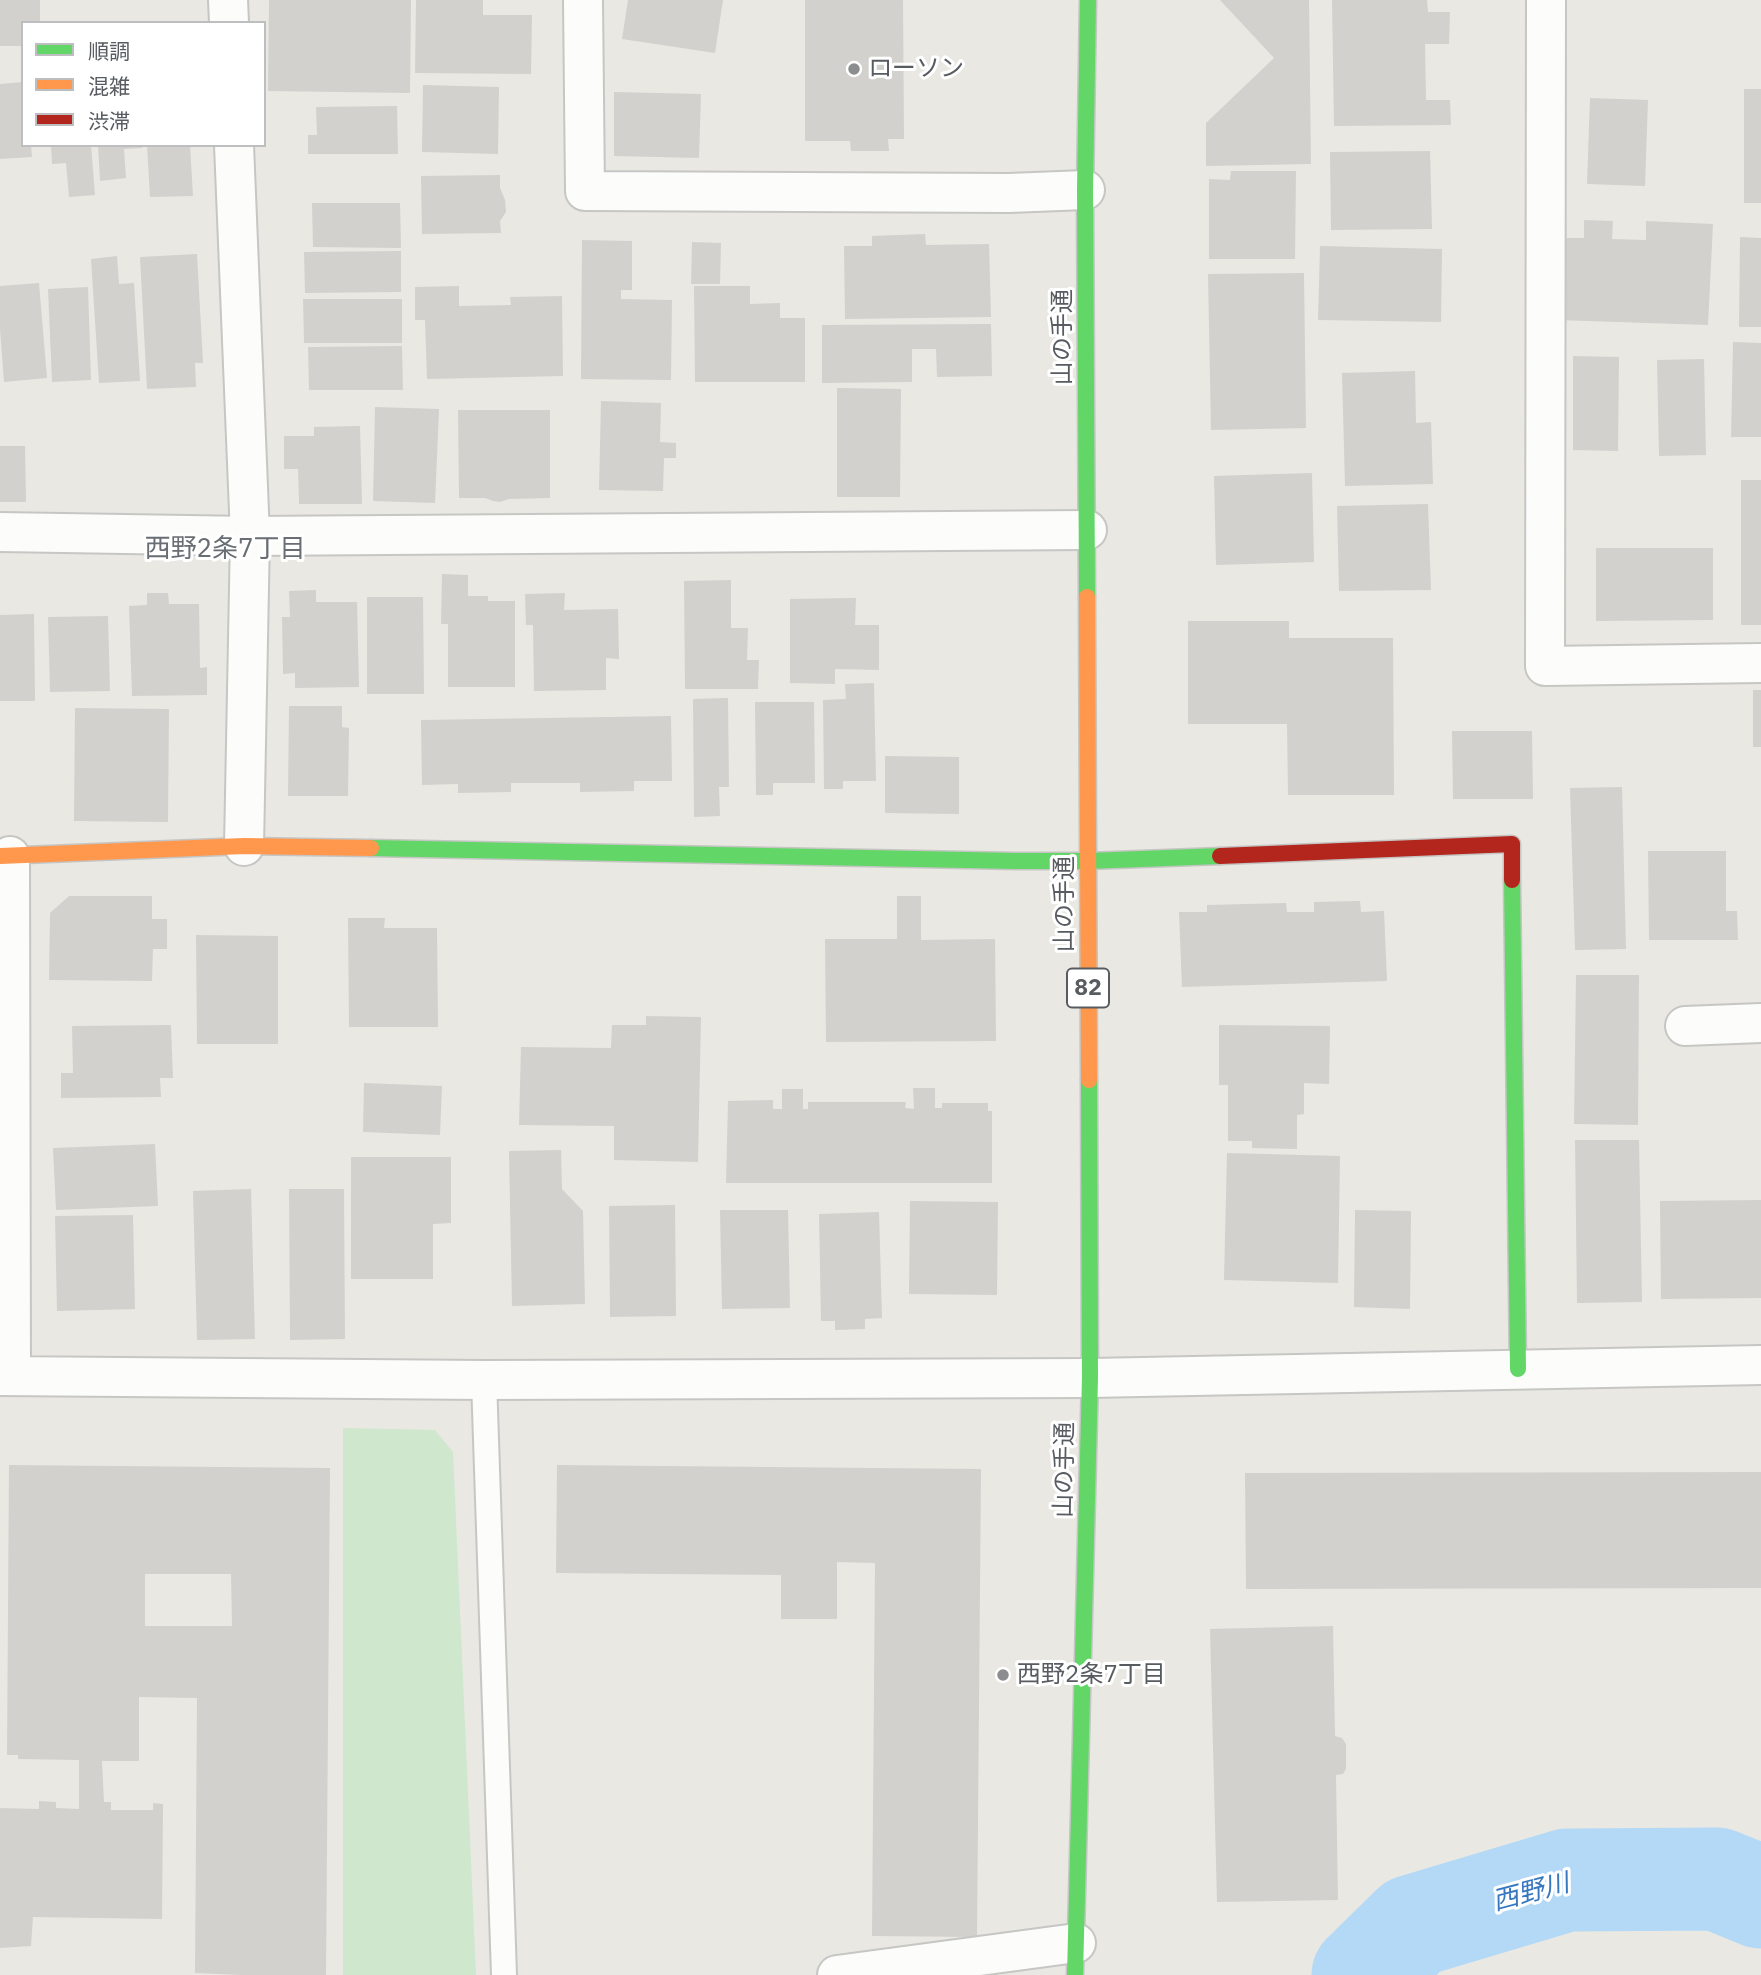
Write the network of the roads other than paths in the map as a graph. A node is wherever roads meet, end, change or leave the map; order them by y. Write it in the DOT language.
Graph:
graph roads {
  1 [pos="228,0"];
  2 [pos="583,0"];
  3 [pos="1088,0"];
  4 [pos="1546,0"];
  5 [pos="229,21"];
  6 [pos="234,147"];
  7 [pos="1085,190"];
  8 [pos="1087,530"];
  9 [pos="0,532"];
  10 [pos="250,536"];
  11 [pos="1761,663"];
  12 [pos="244,846"];
  13 [pos="5,856"];
  14 [pos="1088,861"];
  15 [pos="1761,1023"];
  16 [pos="1685,1026"];
  17 [pos="1761,1364"];
  18 [pos="1518,1369"];
  19 [pos="6,1376"];
  20 [pos="1090,1378"];
  21 [pos="484,1380"];
  22 [pos="1076,1959"];
  23 [pos="504,1975"];
  24 [pos="837,1975"];
  1 -- 5 [label="street"];
  2 -- 7 [label="street"];
  3 -- 7 [label="street, 山の手通 / 82"];
  4 -- 11 [label="street"];
  6 -- 10 [label="street"];
  7 -- 8 [label="street, 山の手通 / 82"];
  8 -- 10 [label="street"];
  8 -- 14 [label="street, 山の手通 / 82"];
  9 -- 10 [label="street"];
  10 -- 12 [label="street"];
  12 -- 13 [label="street"];
  12 -- 14 [label="street"];
  13 -- 19 [label="street"];
  14 -- 18 [label="street"];
  14 -- 20 [label="street, 山の手通 / 82"];
  15 -- 16 [label="street"];
  17 -- 18 [label="street"];
  18 -- 20 [label="street"];
  19 -- 21 [label="street"];
  20 -- 21 [label="street"];
  20 -- 22 [label="street, 山の手通 / 82"];
  21 -- 23 [label="lane"];
  22 -- 24 [label="street"];
}
